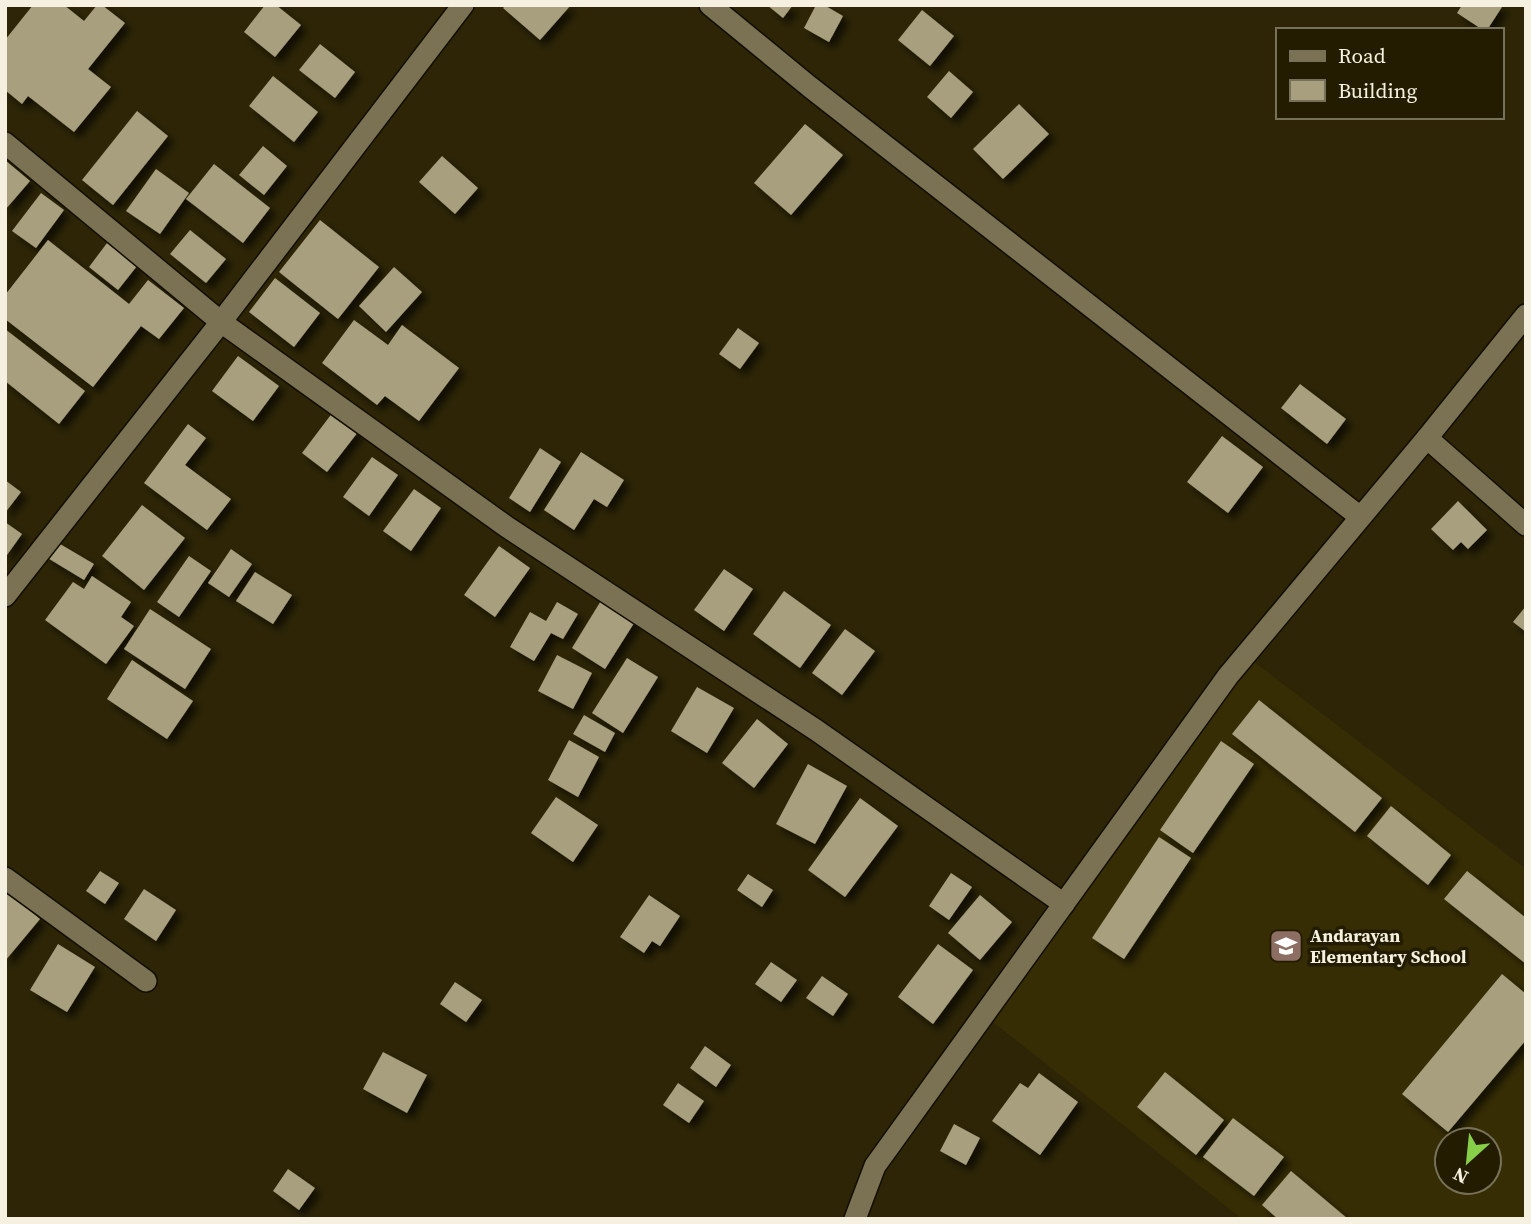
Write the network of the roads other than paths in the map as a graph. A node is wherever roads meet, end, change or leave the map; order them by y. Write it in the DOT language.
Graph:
graph roads {
  1 [pos="463,5"];
  2 [pos="710,5"];
  3 [pos="5,143"];
  4 [pos="1526,315"];
  5 [pos="221,322"];
  6 [pos="1427,438"];
  7 [pos="1359,516"];
  8 [pos="1526,524"];
  9 [pos="5,596"];
  10 [pos="5,878"];
  11 [pos="1064,904"];
  12 [pos="146,981"];
  13 [pos="855,1219"];
  1 -- 5 [label="street"];
  2 -- 7 [label="street"];
  3 -- 5 [label="street"];
  4 -- 6 [label="street"];
  5 -- 9 [label="street"];
  5 -- 11 [label="street"];
  6 -- 7 [label="street"];
  6 -- 8 [label="street"];
  7 -- 11 [label="street"];
  10 -- 12 [label="street"];
  11 -- 13 [label="street"];
}
